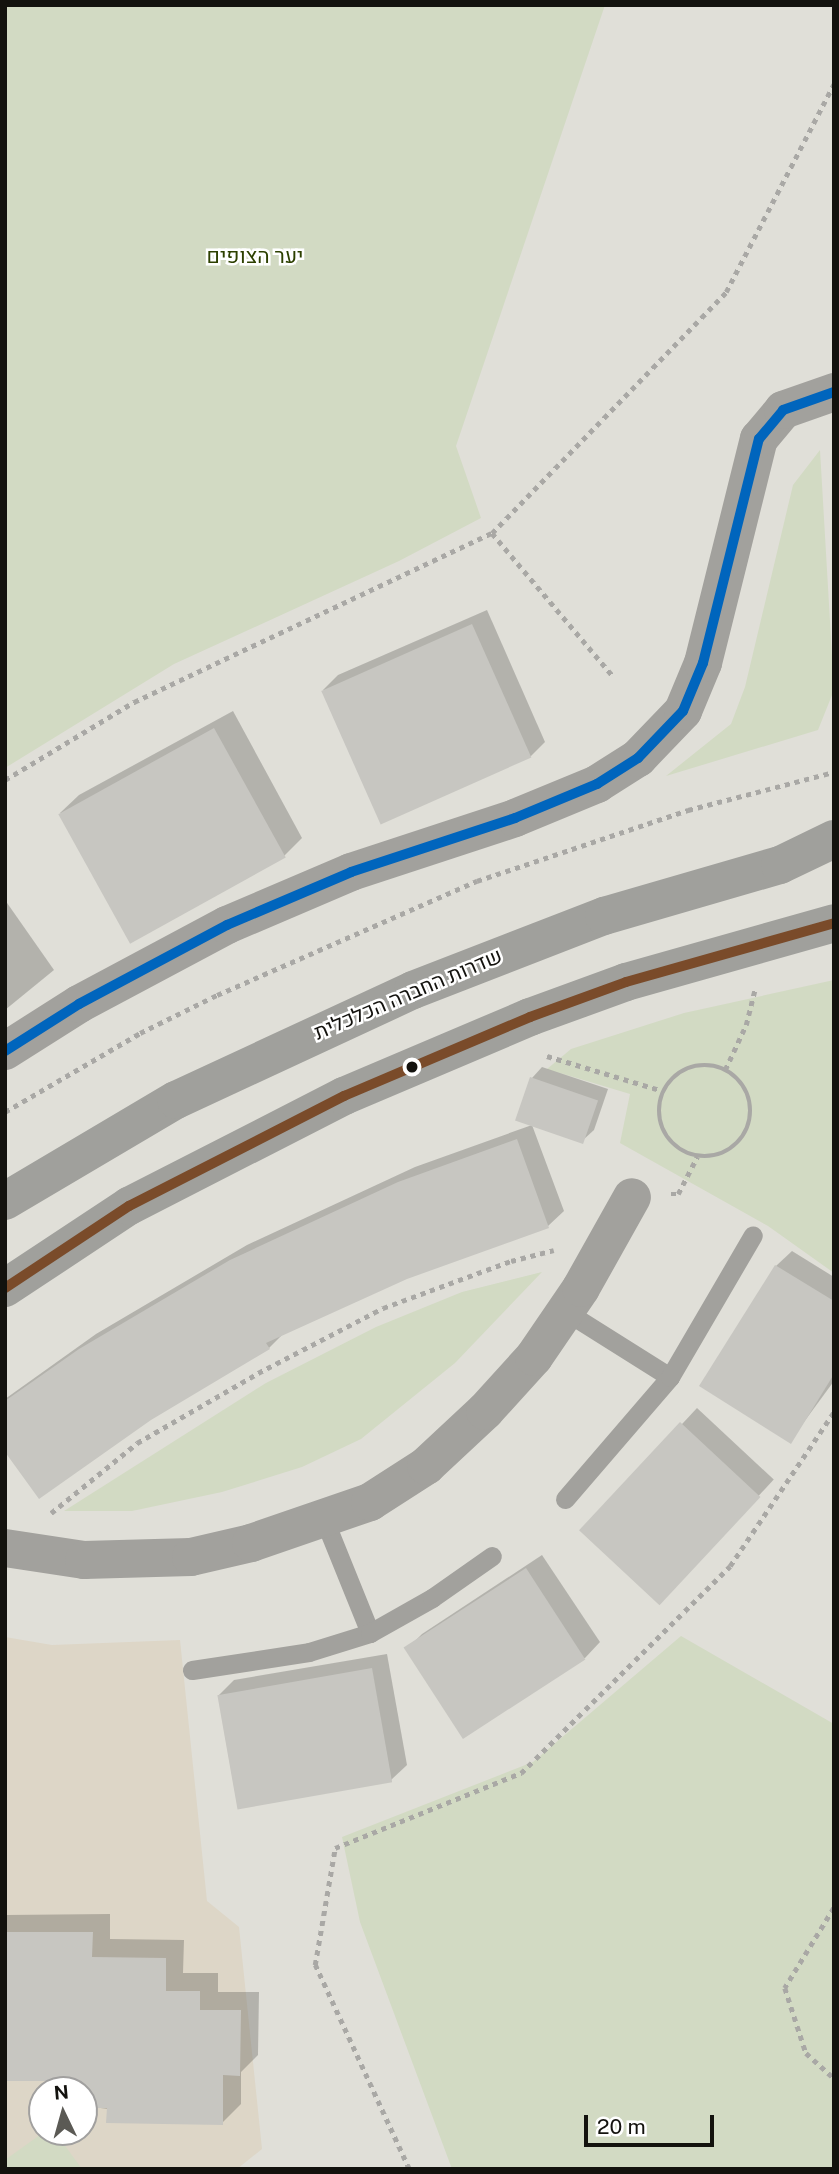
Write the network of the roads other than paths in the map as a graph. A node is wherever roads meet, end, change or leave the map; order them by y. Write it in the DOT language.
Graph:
graph roads {
  1 [pos="834,392"];
  2 [pos="834,839"];
  3 [pos="834,923"];
  4 [pos="5,1051"];
  5 [pos="632,1197"];
  6 [pos="5,1201"];
  7 [pos="753,1235"];
  8 [pos="5,1288"];
  9 [pos="565,1311"];
  10 [pos="670,1377"];
  11 [pos="565,1499"];
  12 [pos="324,1519"];
  13 [pos="6,1548"];
  14 [pos="492,1556"];
  15 [pos="370,1633"];
  16 [pos="192,1670"];
  1 -- 4 [label="street"];
  2 -- 6 [label="main road, שדרות החברה הכלכלית"];
  3 -- 8 [label="main road"];
  5 -- 9 [label="street"];
  7 -- 10 [label="lane"];
  9 -- 10 [label="lane"];
  9 -- 12 [label="street"];
  10 -- 11 [label="lane"];
  12 -- 13 [label="street"];
  12 -- 15 [label="lane"];
  14 -- 15 [label="lane"];
  15 -- 16 [label="lane"];
}
